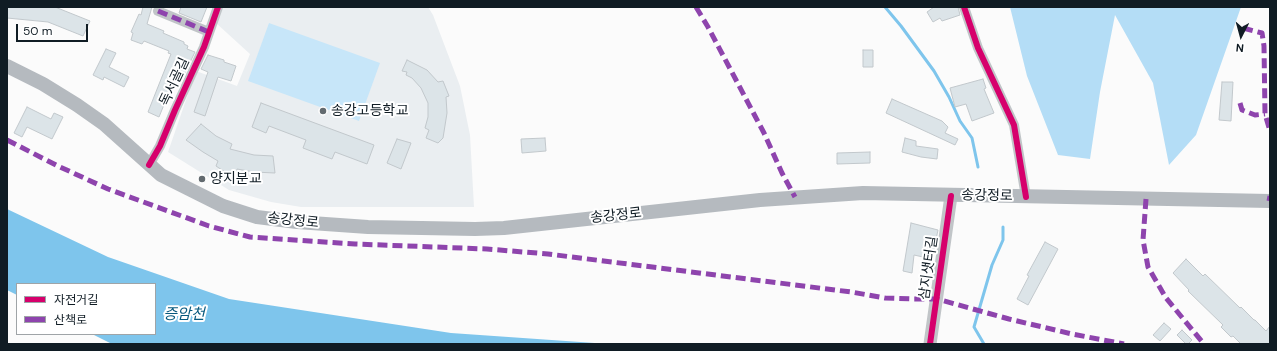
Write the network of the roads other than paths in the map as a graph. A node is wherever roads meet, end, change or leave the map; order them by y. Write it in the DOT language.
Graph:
graph roads {
  1 [pos="218,7"];
  2 [pos="964,7"];
  3 [pos="158,11"];
  4 [pos="209,32"];
  5 [pos="7,66"];
  6 [pos="149,165"];
  7 [pos="951,196"];
  8 [pos="1026,197"];
  9 [pos="1270,202"];
  10 [pos="930,344"];
  1 -- 4 [label="street, 독서골길"];
  2 -- 8 [label="street"];
  3 -- 4 [label="street"];
  4 -- 6 [label="street, 독서골길"];
  5 -- 6 [label="main road, 송강정로"];
  6 -- 7 [label="main road, 송강정로"];
  7 -- 8 [label="main road, 송강정로"];
  7 -- 10 [label="street, 삼지샛터길"];
  8 -- 9 [label="main road, 송강정로"];
}
